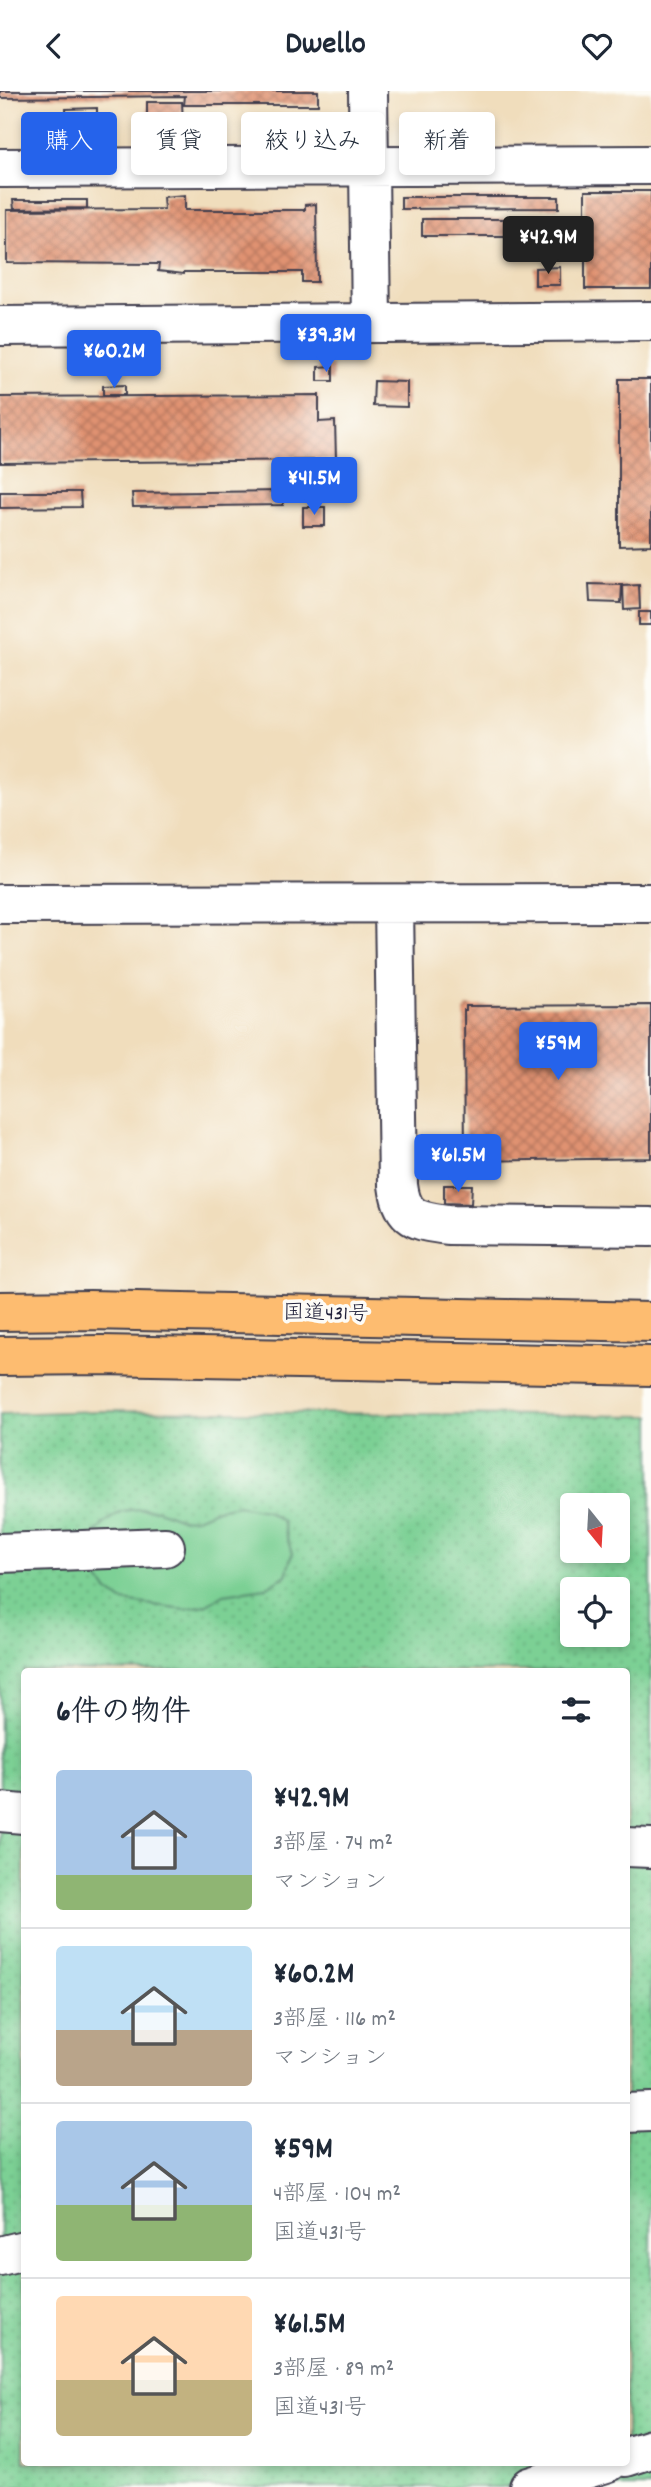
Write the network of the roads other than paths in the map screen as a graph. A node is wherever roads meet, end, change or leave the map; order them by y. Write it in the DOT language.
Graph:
graph roads {
  1 [pos="368,91"];
  2 [pos="368,112"];
  3 [pos="651,165"];
  4 [pos="385,166"];
  5 [pos="241,167"];
  6 [pos="0,168"];
  7 [pos="369,175"];
  8 [pos="651,321"];
  9 [pos="371,323"];
  10 [pos="0,325"];
  11 [pos="651,902"];
  12 [pos="0,904"];
  13 [pos="394,904"];
  14 [pos="651,1227"];
  15 [pos="0,1311"];
  16 [pos="651,1322"];
  17 [pos="0,1356"];
  18 [pos="651,1366"];
  19 [pos="165,1547"];
  20 [pos="0,1553"];
  21 [pos="0,1812"];
  22 [pos="21,1814"];
  23 [pos="630,1847"];
  24 [pos="651,1848"];
  25 [pos="651,2112"];
  26 [pos="630,2113"];
  27 [pos="21,2251"];
  28 [pos="0,2256"];
  29 [pos="651,2449"];
  30 [pos="630,2456"];
  31 [pos="596,2466"];
  32 [pos="530,2487"];
  1 -- 2 [label="lane"];
  3 -- 4 [label="lane"];
  5 -- 6 [label="lane"];
  7 -- 9 [label="lane"];
  8 -- 9 [label="lane"];
  9 -- 10 [label="lane"];
  11 -- 13 [label="lane"];
  12 -- 13 [label="lane"];
  13 -- 14 [label="lane"];
  15 -- 16 [label="highway, 国道431号"];
  17 -- 18 [label="highway"];
  19 -- 20 [label="lane"];
  21 -- 22 [label="lane"];
  23 -- 24 [label="lane"];
  25 -- 26 [label="lane"];
  27 -- 28 [label="lane"];
  29 -- 30 [label="lane"];
  31 -- 32 [label="lane"];
}
